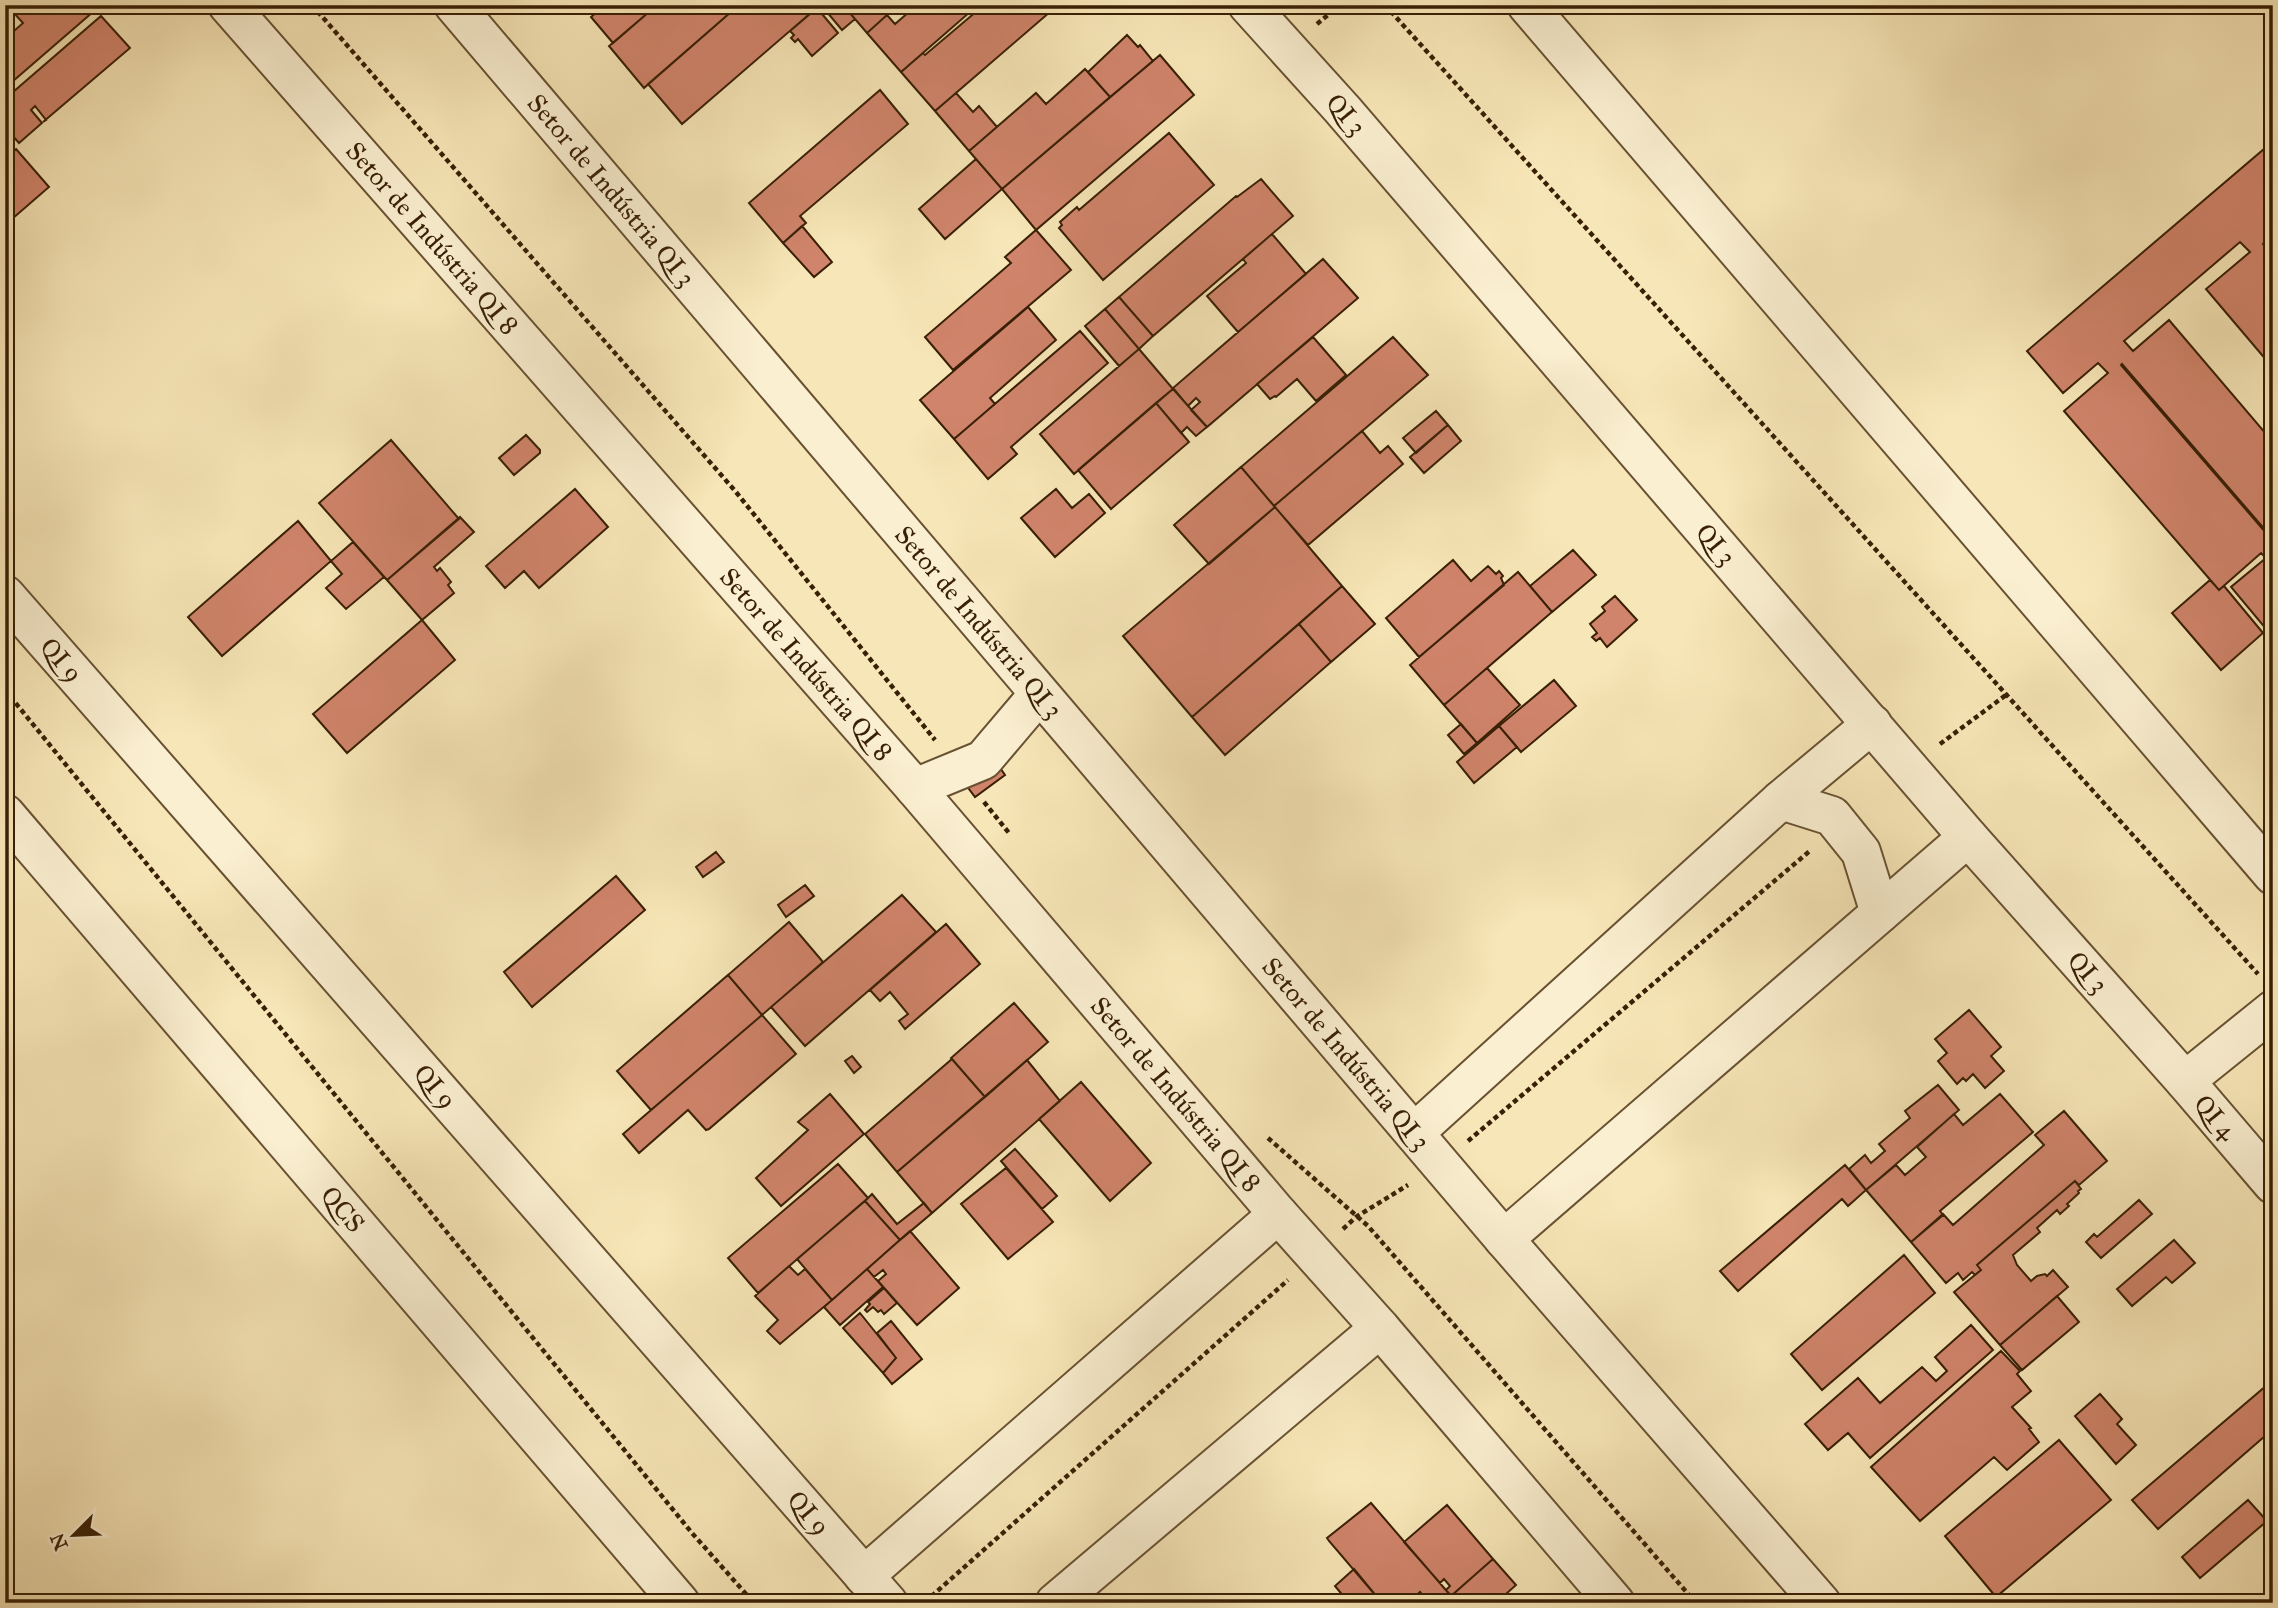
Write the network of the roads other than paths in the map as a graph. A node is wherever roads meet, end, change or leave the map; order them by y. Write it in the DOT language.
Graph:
graph roads {
  1 [pos="228,5"];
  2 [pos="454,5"];
  3 [pos="1248,5"];
  4 [pos="1527,5"];
  5 [pos="5,595"];
  6 [pos="1039,694"];
  7 [pos="1872,724"];
  8 [pos="915,788"];
  9 [pos="1781,800"];
  10 [pos="5,814"];
  11 [pos="1968,837"];
  12 [pos="2273,875"];
  13 [pos="1880,914"];
  14 [pos="2268,995"];
  15 [pos="2185,1081"];
  16 [pos="1413,1133"];
  17 [pos="2273,1184"];
  18 [pos="1278,1214"];
  19 [pos="1504,1239"];
  20 [pos="1380,1328"];
  21 [pos="876,1590"];
  22 [pos="680,1603"];
  23 [pos="1055,1603"];
  24 [pos="1615,1603"];
  25 [pos="1821,1603"];
  1 -- 8 [label="street, Setor de Indústria QI 8"];
  2 -- 6 [label="street, Setor de Indústria QI 3"];
  3 -- 7 [label="street, QI 3"];
  4 -- 12 [label="street"];
  5 -- 21 [label="street, QI 9"];
  6 -- 8 [label="street"];
  6 -- 16 [label="street, Setor de Indústria QI 3"];
  7 -- 9 [label="street"];
  7 -- 11 [label="street, QI 3"];
  8 -- 18 [label="street, Setor de Indústria QI 8"];
  9 -- 13 [label="street"];
  9 -- 16 [label="street"];
  10 -- 22 [label="street, QCS"];
  11 -- 13 [label="street"];
  11 -- 15 [label="street, QI 3"];
  13 -- 19 [label="street"];
  14 -- 15 [label="street"];
  15 -- 17 [label="street, QI 4"];
  16 -- 19 [label="street, Setor de Indústria QI 3"];
  18 -- 20 [label="street, Setor de Indústria QI 8"];
  18 -- 21 [label="street"];
  19 -- 25 [label="street, Setor de Indústria QI 3"];
  20 -- 23 [label="street"];
  20 -- 24 [label="street, Setor de Indústria QI 8"];
}
